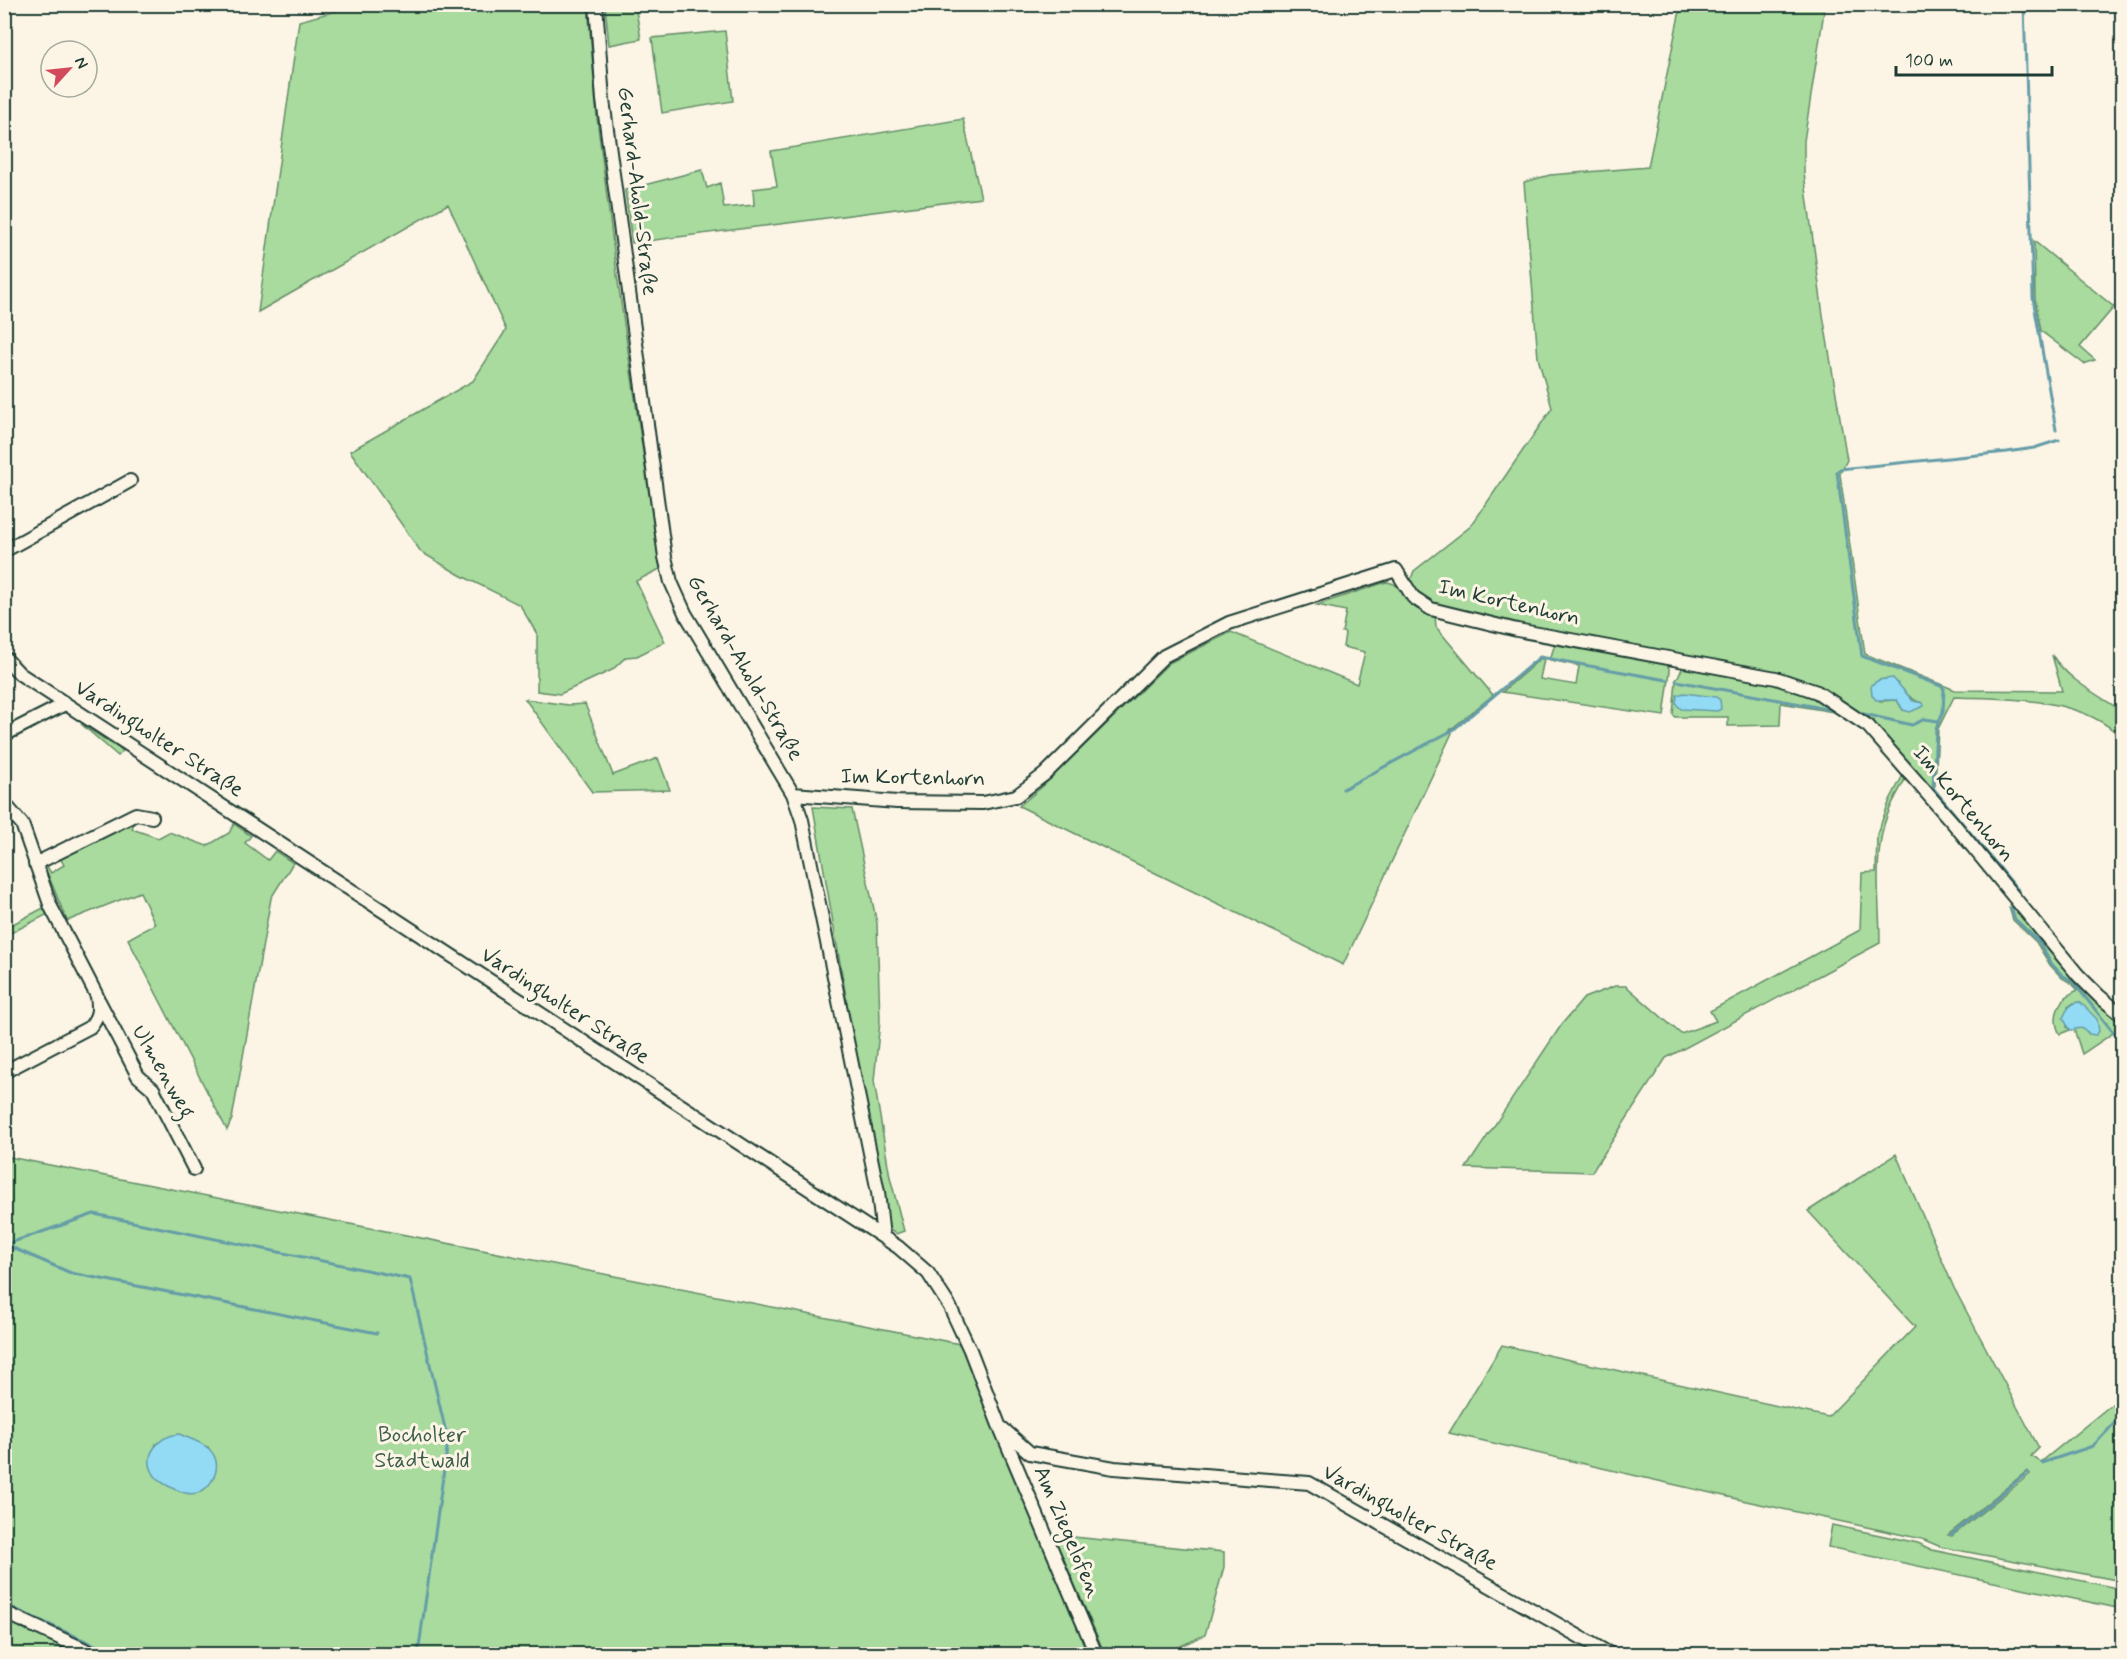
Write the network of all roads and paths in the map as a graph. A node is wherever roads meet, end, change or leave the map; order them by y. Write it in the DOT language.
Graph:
graph roads {
  1 [pos="596,4"];
  2 [pos="130,481"];
  3 [pos="4,551"];
  4 [pos="4,657"];
  5 [pos="65,704"];
  6 [pos="4,735"];
  7 [pos="793,794"];
  8 [pos="4,803"];
  9 [pos="152,817"];
  10 [pos="35,864"];
  11 [pos="97,996"];
  12 [pos="2122,1016"];
  13 [pos="4,1071"];
  14 [pos="194,1169"];
  15 [pos="883,1237"];
  16 [pos="999,1425"];
  17 [pos="1030,1453"];
  18 [pos="1016,1464"];
  19 [pos="4,1612"];
  20 [pos="94,1654"];
  21 [pos="1096,1654"];
  22 [pos="1610,1654"];
  1 -- 7 [label="street, Gerhard-Ahold-Straße"];
  2 -- 3 [label="street"];
  4 -- 5 [label="street, Vardingholter Straße"];
  5 -- 6 [label="street"];
  5 -- 15 [label="street, Vardingholter Straße"];
  7 -- 12 [label="street, Im Kortenhorn"];
  7 -- 15 [label="street, Gerhard-Ahold-Straße"];
  8 -- 10 [label="street, Ulmenweg"];
  9 -- 10 [label="street"];
  10 -- 11 [label="street, Ulmenweg"];
  11 -- 13 [label="street, Ulmenweg"];
  11 -- 14 [label="street, Ulmenweg"];
  15 -- 16 [label="street, Vardingholter Straße"];
  16 -- 17 [label="street, Vardingholter Straße"];
  16 -- 18 [label="street, Am Ziegelofen"];
  17 -- 18 [label="street"];
  17 -- 22 [label="street, Vardingholter Straße"];
  18 -- 21 [label="street, Am Ziegelofen"];
  19 -- 20 [label="street"];
}
